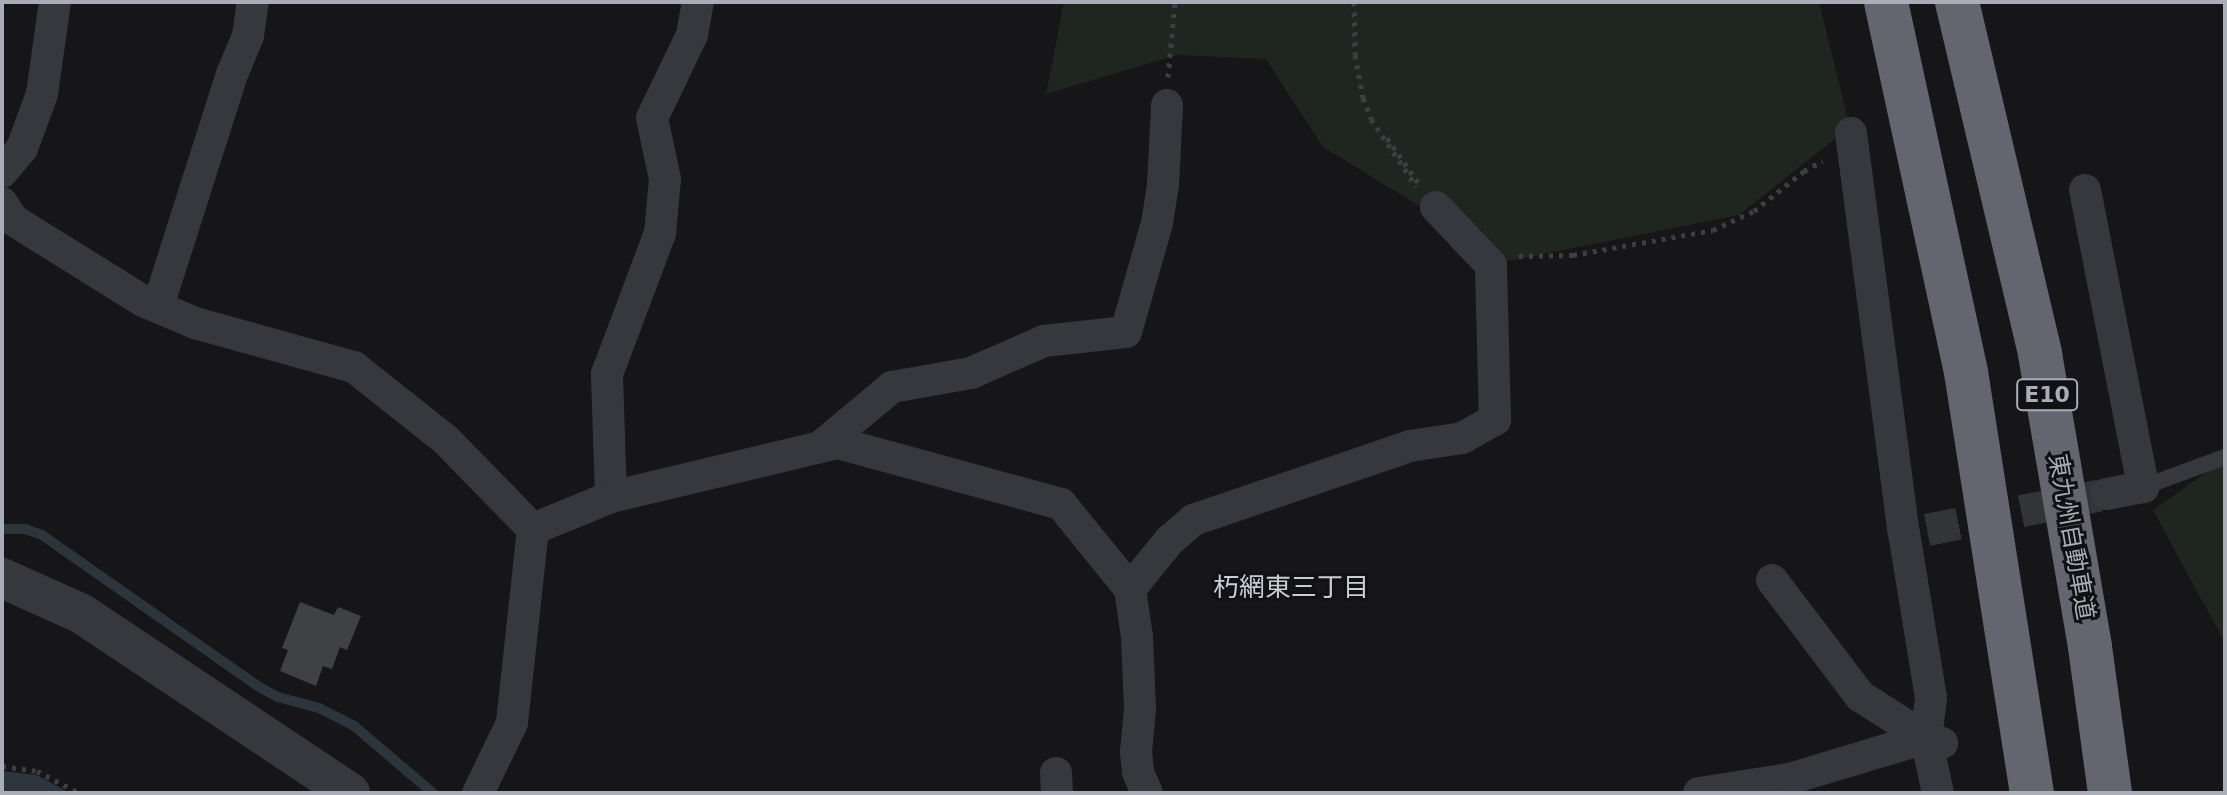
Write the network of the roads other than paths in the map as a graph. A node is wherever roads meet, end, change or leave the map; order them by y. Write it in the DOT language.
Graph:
graph roads {
  1 [pos="55,2"];
  2 [pos="253,2"];
  3 [pos="698,2"];
  4 [pos="1886,2"];
  5 [pos="1957,2"];
  6 [pos="1167,105"];
  7 [pos="1852,141"];
  8 [pos="2,172"];
  9 [pos="2085,190"];
  10 [pos="2,203"];
  11 [pos="1436,207"];
  12 [pos="158,306"];
  13 [pos="820,447"];
  14 [pos="2225,457"];
  15 [pos="2143,487"];
  16 [pos="2107,494"];
  17 [pos="611,497"];
  18 [pos="533,529"];
  19 [pos="2,578"];
  20 [pos="1772,580"];
  21 [pos="1130,589"];
  22 [pos="1935,741"];
  23 [pos="350,793"];
  24 [pos="478,793"];
  25 [pos="1147,793"];
  26 [pos="1699,793"];
  27 [pos="1938,793"];
  28 [pos="2032,793"];
  29 [pos="2110,793"];
  1 -- 8 [label="street"];
  2 -- 12 [label="street"];
  3 -- 17 [label="street"];
  4 -- 28 [label="highway"];
  5 -- 29 [label="highway, 東九州自動車道 / E10"];
  6 -- 13 [label="street"];
  7 -- 22 [label="street"];
  9 -- 15 [label="street"];
  10 -- 12 [label="street"];
  11 -- 21 [label="street"];
  12 -- 18 [label="street"];
  13 -- 17 [label="street"];
  13 -- 21 [label="street"];
  14 -- 15 [label="lane"];
  15 -- 16 [label="street"];
  17 -- 18 [label="street"];
  18 -- 24 [label="street"];
  19 -- 23 [label="street"];
  20 -- 22 [label="street"];
  21 -- 25 [label="street"];
  22 -- 26 [label="street"];
  22 -- 27 [label="street"];
}
